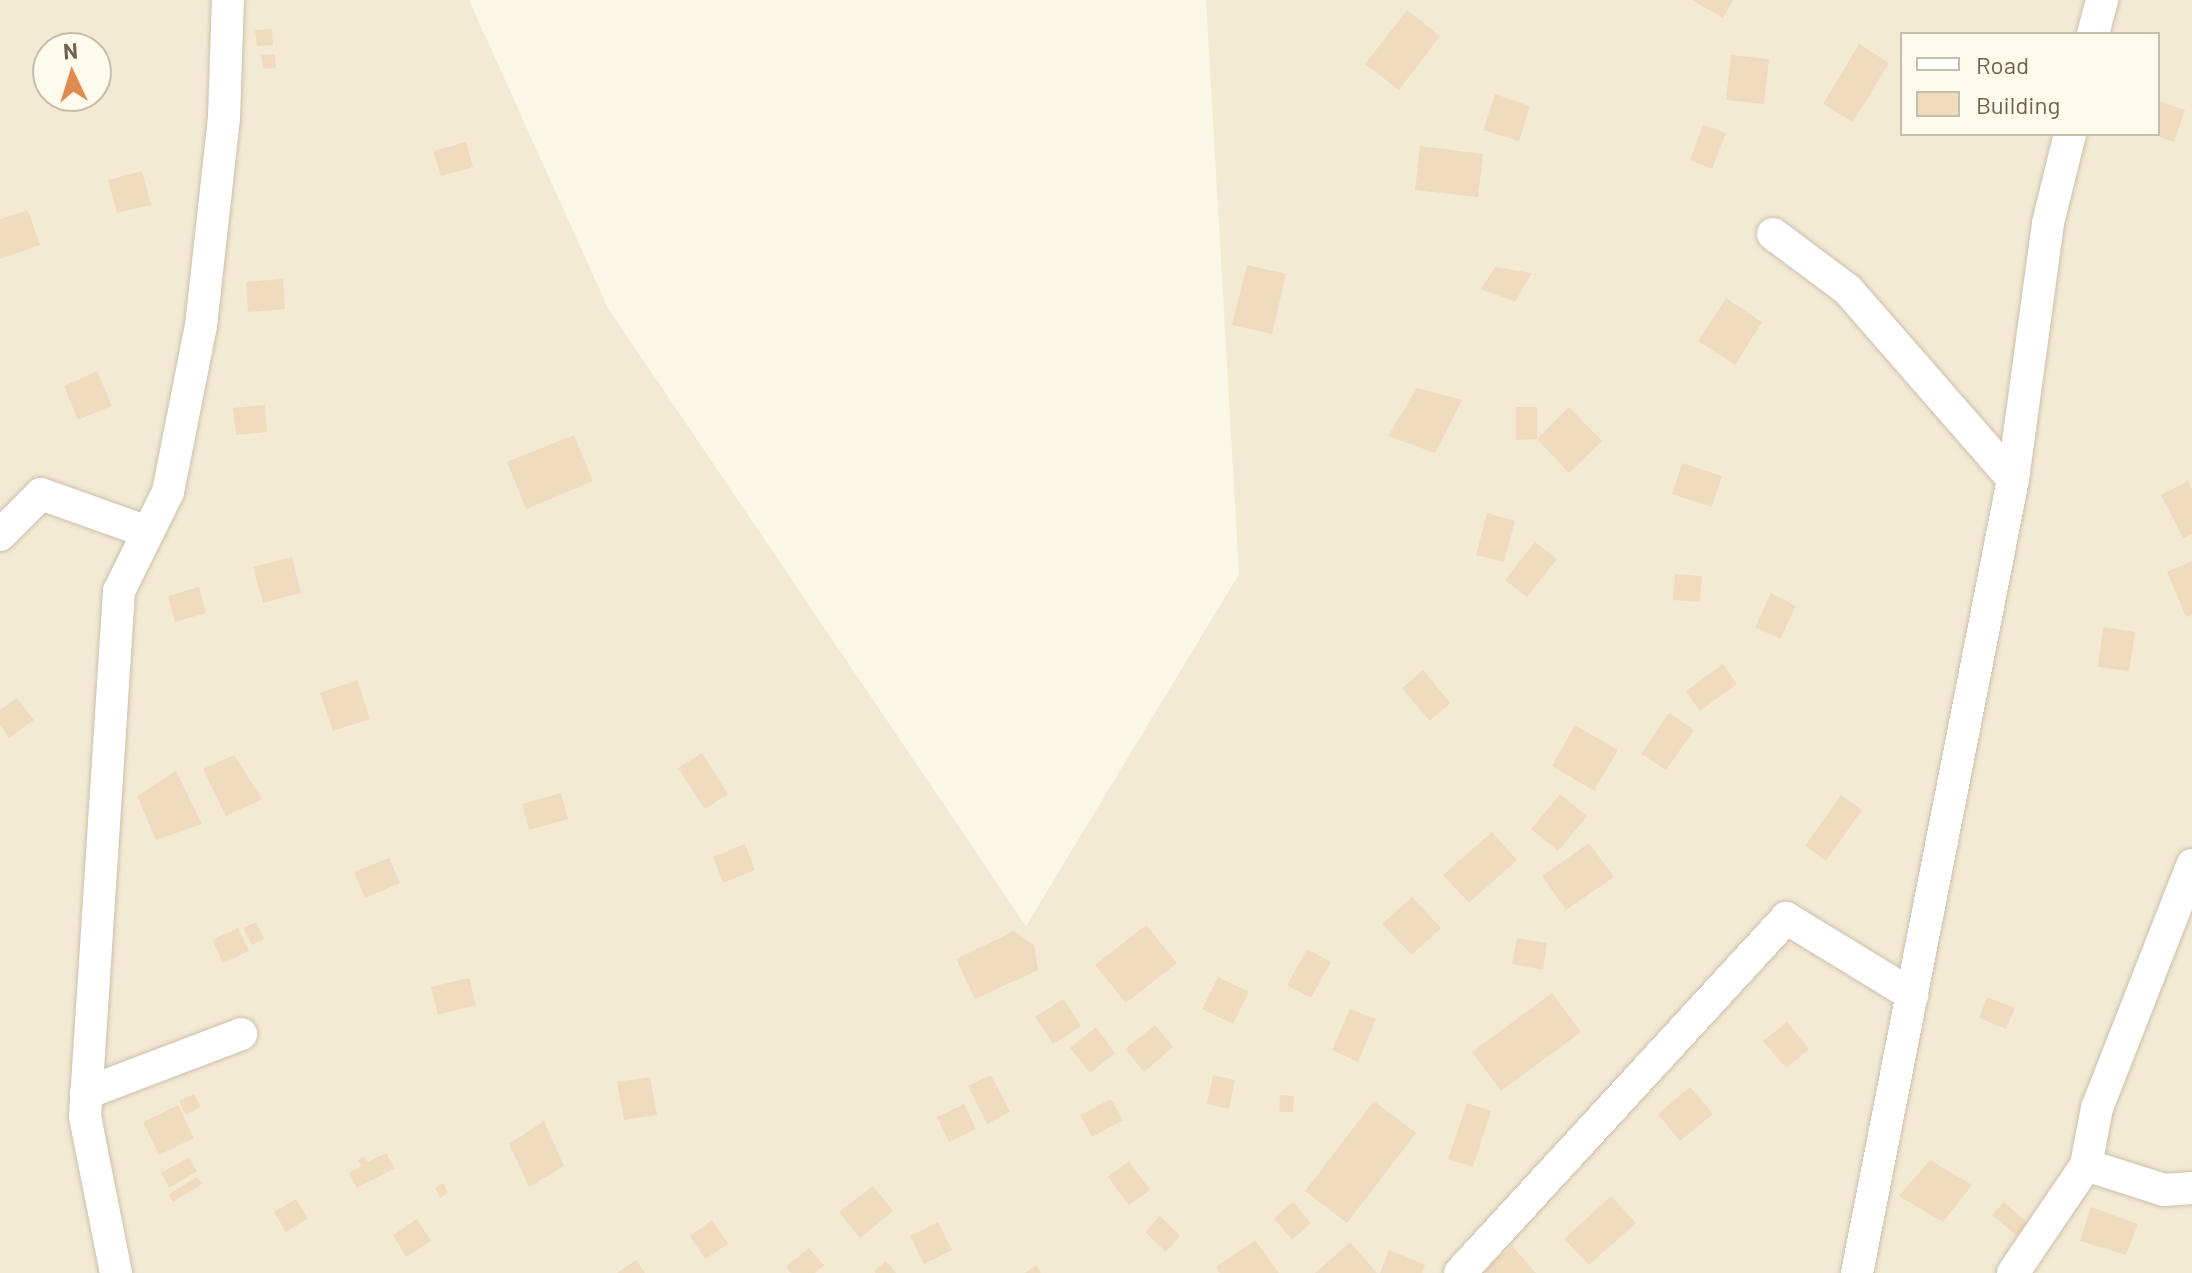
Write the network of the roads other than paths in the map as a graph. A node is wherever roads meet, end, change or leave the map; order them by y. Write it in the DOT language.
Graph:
graph roads {
  1 [pos="228,0"];
  2 [pos="2102,0"];
  3 [pos="2094,32"];
  4 [pos="2070,136"];
  5 [pos="1773,234"];
  6 [pos="2013,479"];
  7 [pos="148,532"];
  8 [pos="0,535"];
  9 [pos="2192,865"];
  10 [pos="1912,995"];
  11 [pos="241,1034"];
  12 [pos="86,1093"];
  13 [pos="2086,1165"];
  14 [pos="2192,1188"];
  15 [pos="116,1273"];
  16 [pos="1460,1273"];
  17 [pos="1857,1273"];
  18 [pos="2013,1273"];
  1 -- 7 [label="street"];
  2 -- 3 [label="street"];
  4 -- 6 [label="street"];
  5 -- 6 [label="street"];
  6 -- 10 [label="street"];
  7 -- 8 [label="street"];
  7 -- 12 [label="street"];
  9 -- 13 [label="street"];
  10 -- 16 [label="street"];
  10 -- 17 [label="street"];
  11 -- 12 [label="street"];
  12 -- 15 [label="street"];
  13 -- 14 [label="street"];
  13 -- 18 [label="street"];
}
